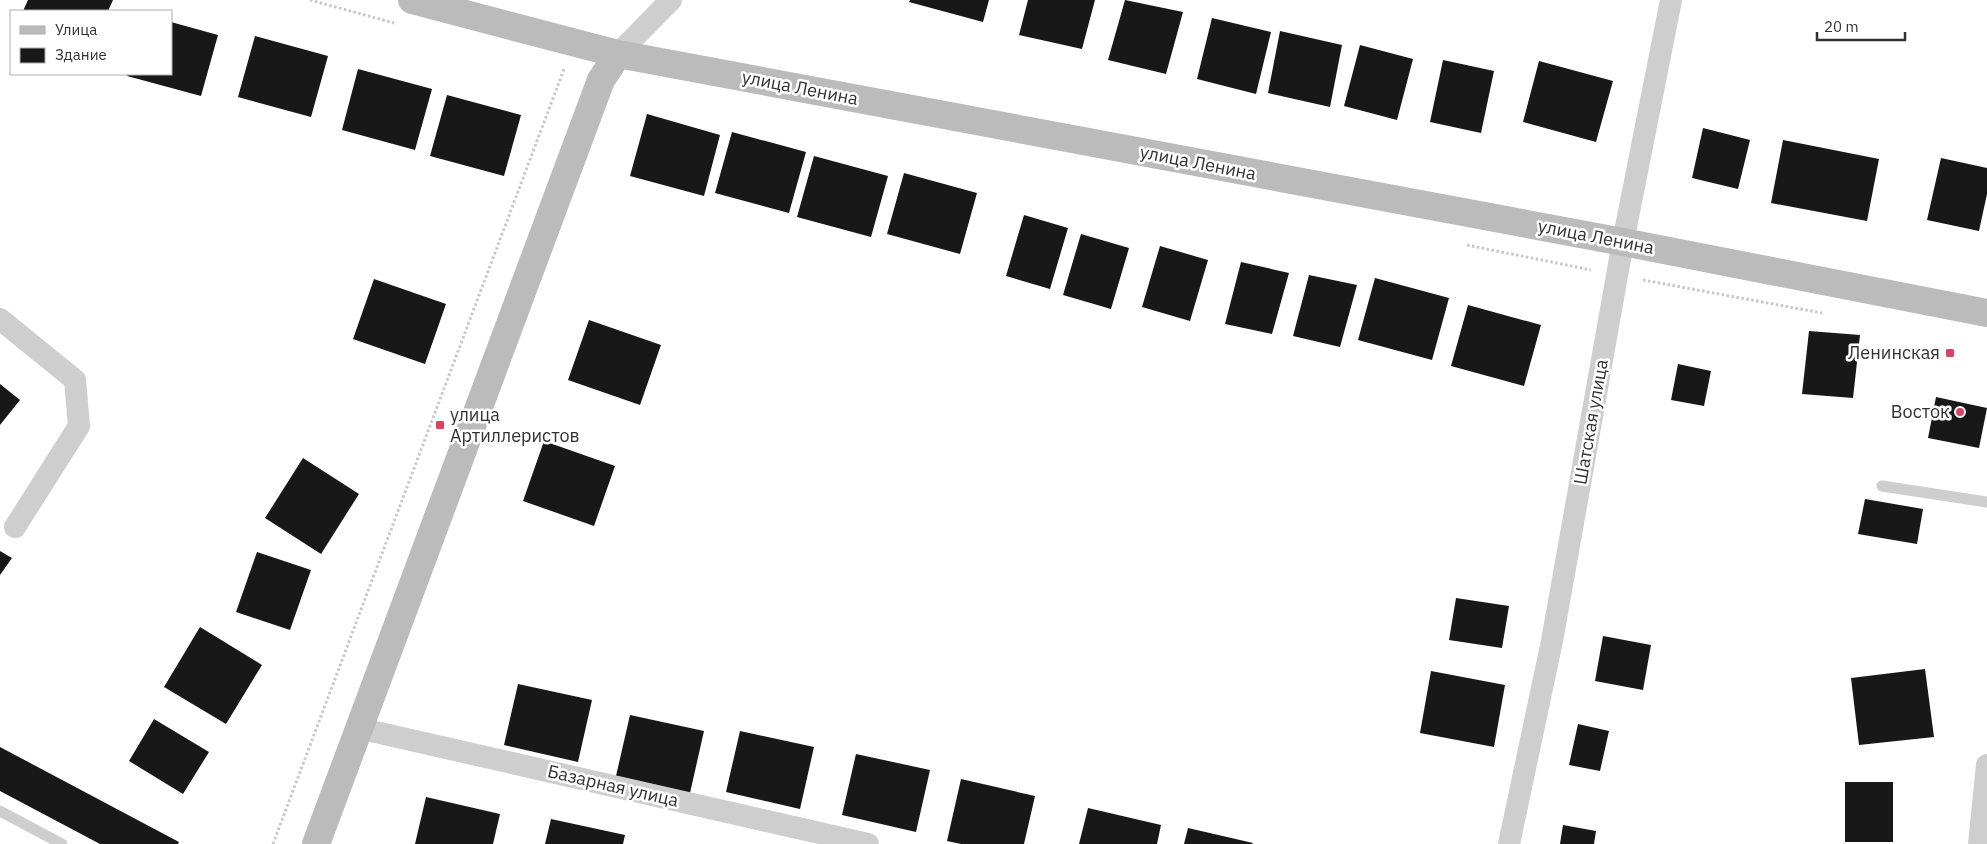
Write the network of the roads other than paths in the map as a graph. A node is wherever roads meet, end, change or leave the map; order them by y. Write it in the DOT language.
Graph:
graph roads {
  1 [pos="412,0"];
  2 [pos="670,0"];
  3 [pos="1671,0"];
  4 [pos="618,54"];
  5 [pos="1623,242"];
  6 [pos="1987,313"];
  7 [pos="0,319"];
  8 [pos="1882,486"];
  9 [pos="1987,502"];
  10 [pos="15,527"];
  11 [pos="358,728"];
  12 [pos="1987,765"];
  13 [pos="0,810"];
  14 [pos="1982,840"];
  15 [pos="62,844"];
  16 [pos="316,844"];
  17 [pos="868,844"];
  18 [pos="1509,844"];
  1 -- 4 [label="main road, улица Ленина"];
  2 -- 4 [label="street"];
  3 -- 5 [label="street, Шатская улица"];
  4 -- 5 [label="main road, улица Ленина"];
  4 -- 11 [label="main road"];
  5 -- 6 [label="main road, улица Ленина"];
  5 -- 18 [label="street, Шатская улица"];
  7 -- 10 [label="street"];
  8 -- 9 [label="lane"];
  11 -- 16 [label="main road"];
  11 -- 17 [label="street, Базарная улица"];
  12 -- 14 [label="street"];
  13 -- 15 [label="lane"];
}
